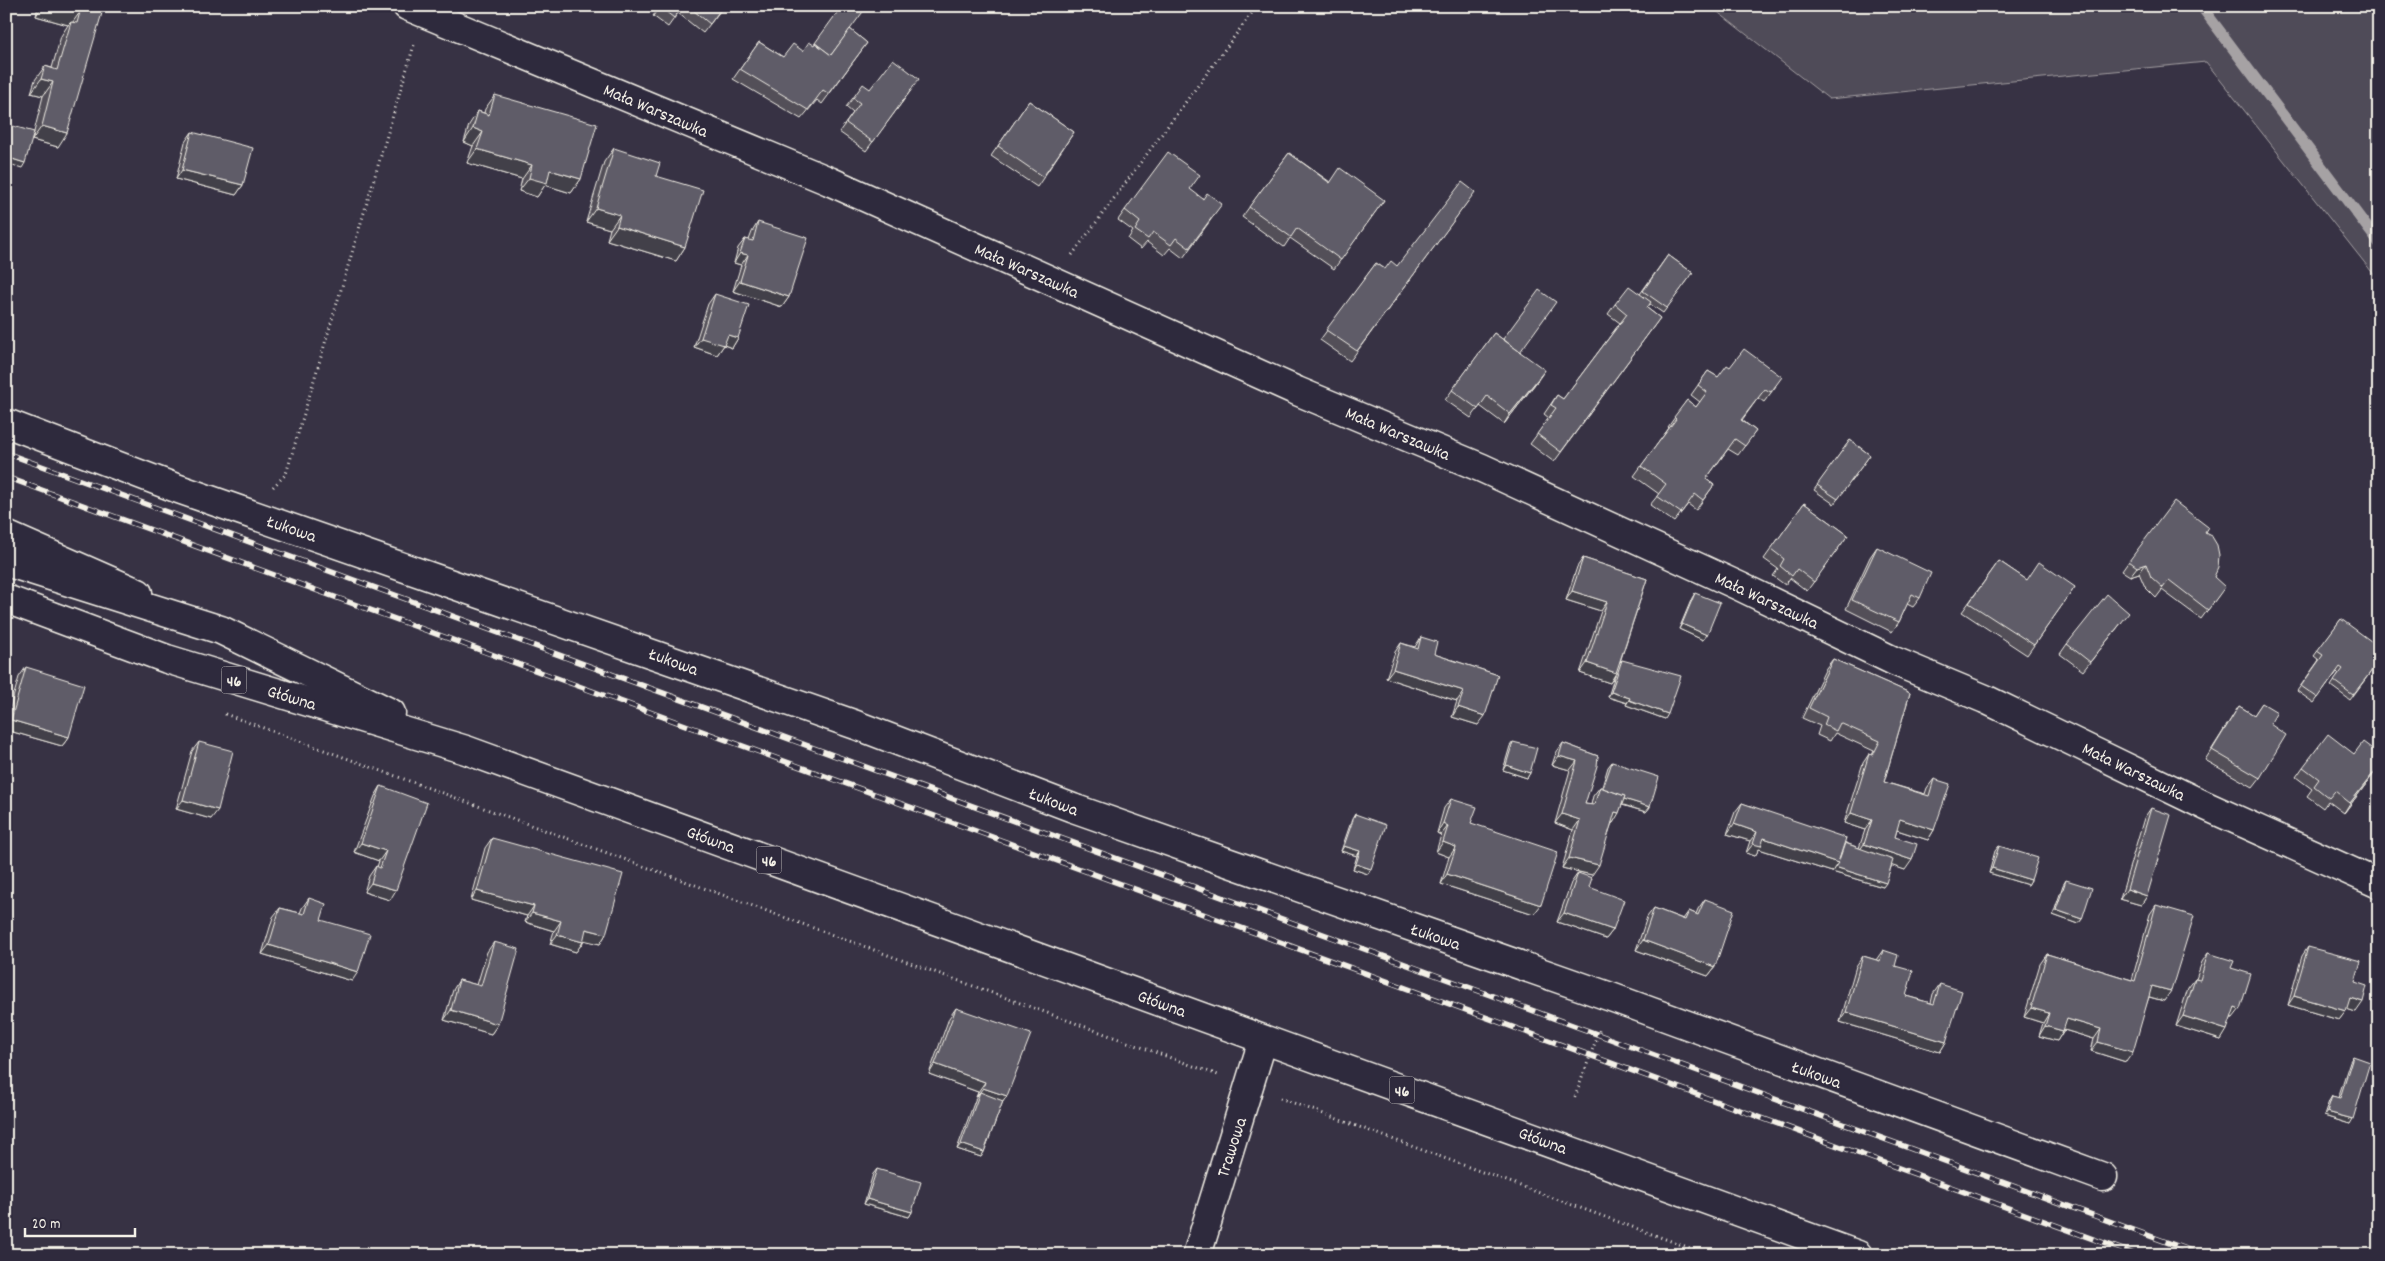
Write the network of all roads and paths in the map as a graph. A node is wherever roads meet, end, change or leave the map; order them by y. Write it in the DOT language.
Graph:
graph roads {
  1 [pos="1257,6"];
  2 [pos="415,10"];
  3 [pos="1052,282"];
  4 [pos="6,423"];
  5 [pos="240,510"];
  6 [pos="6,535"];
  7 [pos="6,562"];
  8 [pos="6,600"];
  9 [pos="221,630"];
  10 [pos="221,713"];
  11 [pos="466,750"];
  12 [pos="2379,884"];
  13 [pos="1611,997"];
  14 [pos="1263,1040"];
  15 [pos="1250,1087"];
  16 [pos="1576,1097"];
  17 [pos="2103,1177"];
  18 [pos="1197,1255"];
  19 [pos="1709,1255"];
  20 [pos="1858,1255"];
  1 -- 3 [label="path"];
  2 -- 3 [label="street, Mała Warszawka"];
  2 -- 5 [label="path"];
  3 -- 12 [label="street, Mała Warszawka"];
  4 -- 5 [label="street, Łukowa"];
  5 -- 13 [label="street, Łukowa"];
  6 -- 9 [label="street, Główna"];
  7 -- 9 [label="street, Główna / 46"];
  8 -- 11 [label="street, Główna / 46"];
  9 -- 11 [label="street, Główna / 46"];
  10 -- 15 [label="path"];
  11 -- 14 [label="street, Główna / 46"];
  13 -- 16 [label="path"];
  13 -- 17 [label="street, Łukowa"];
  14 -- 15 [label="street, Trawowa"];
  14 -- 20 [label="street, Główna / 46"];
  15 -- 18 [label="street, Trawowa"];
  15 -- 19 [label="path"];
}
